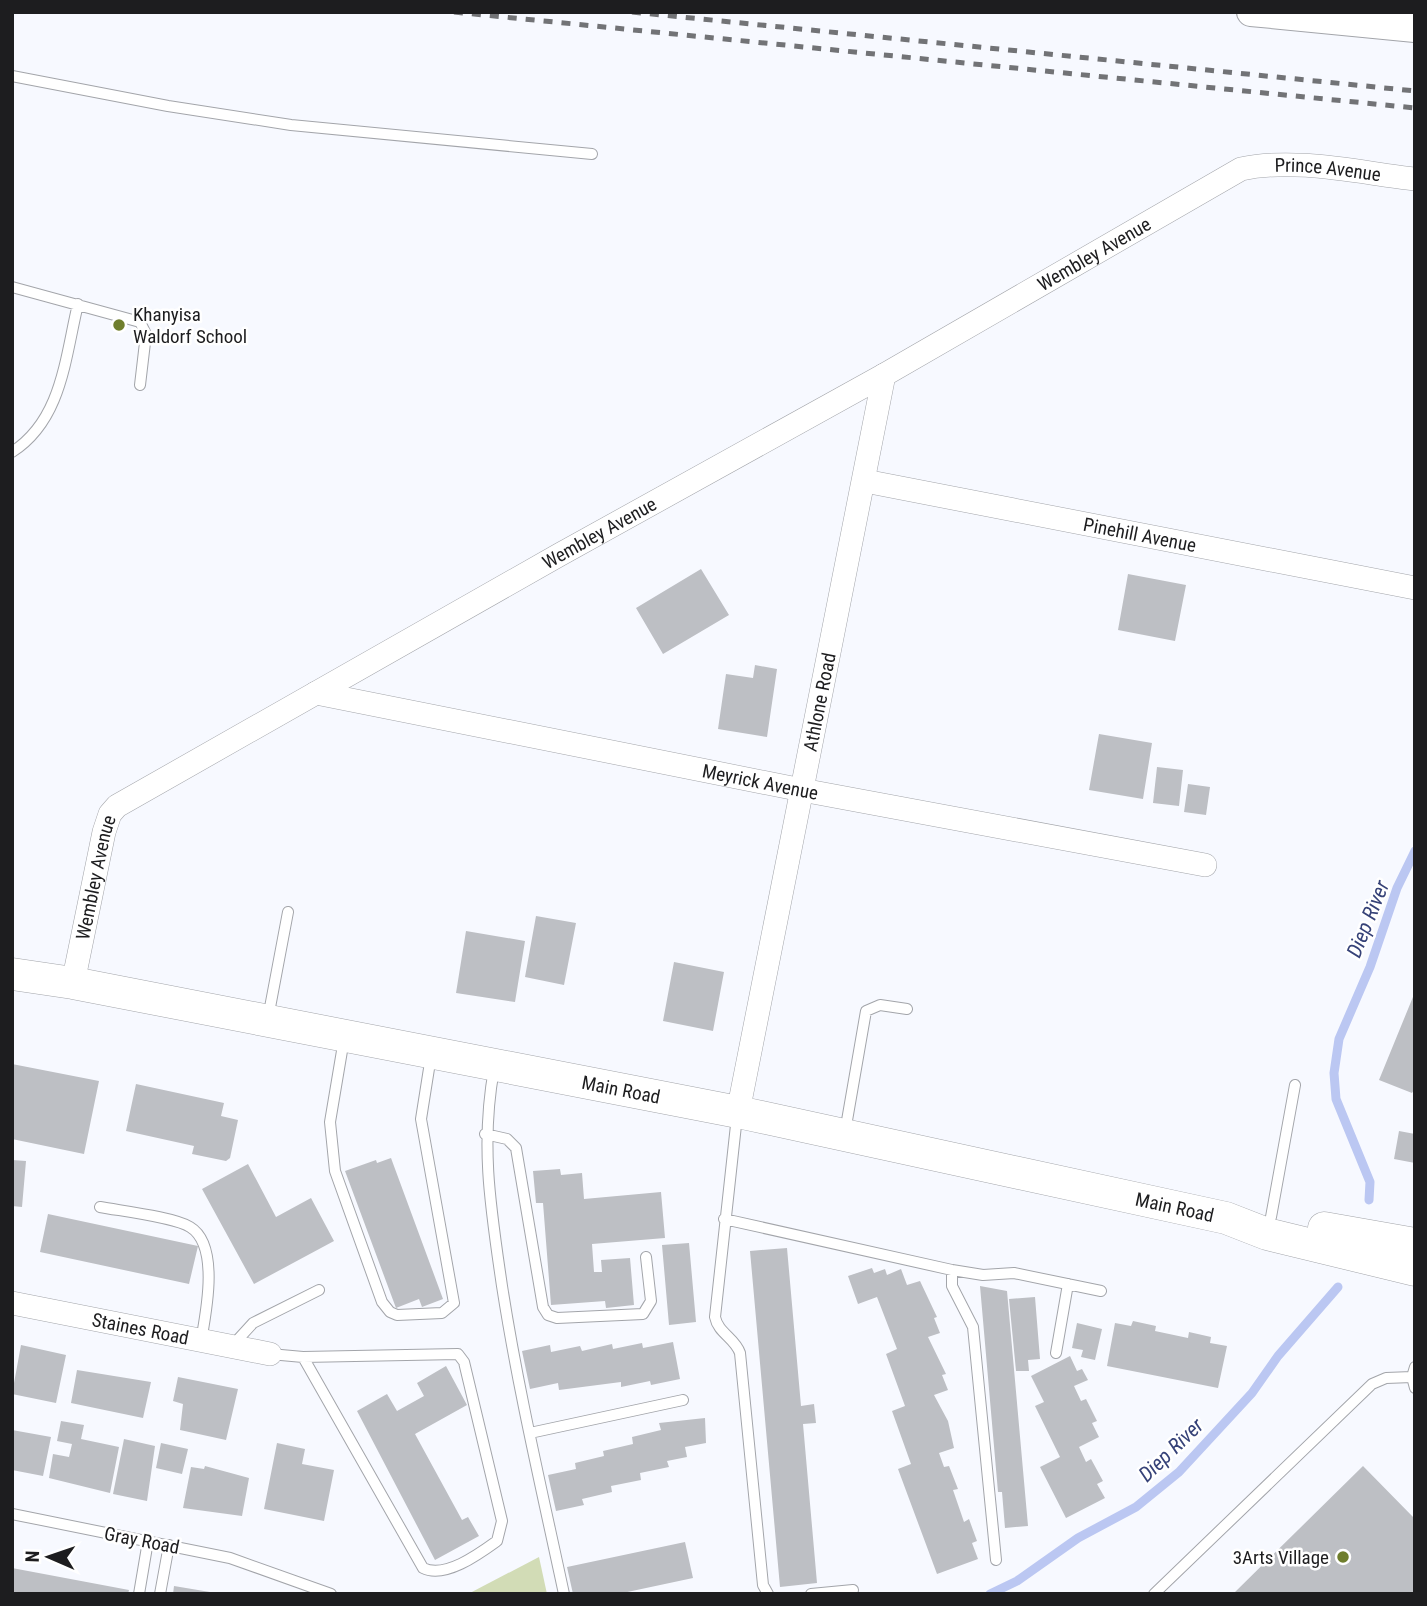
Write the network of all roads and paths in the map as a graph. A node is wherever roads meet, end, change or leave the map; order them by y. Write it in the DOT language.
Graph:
graph roads {
  1 [pos="1251,12"];
  2 [pos="1415,27"];
  3 [pos="12,76"];
  4 [pos="592,154"];
  5 [pos="1241,169"];
  6 [pos="1415,179"];
  7 [pos="12,287"];
  8 [pos="78,304"];
  9 [pos="884,375"];
  10 [pos="141,385"];
  11 [pos="12,452"];
  12 [pos="865,481"];
  13 [pos="1415,588"];
  14 [pos="316,694"];
  15 [pos="802,790"];
  16 [pos="1205,865"];
  17 [pos="288,912"];
  18 [pos="12,974"];
  19 [pos="73,983"];
  20 [pos="907,1009"];
  21 [pos="268,1021"];
  22 [pos="344,1036"];
  23 [pos="432,1053"];
  24 [pos="494,1065"];
  25 [pos="1295,1085"];
  26 [pos="738,1112"];
  27 [pos="485,1134"];
  28 [pos="844,1135"];
  29 [pos="100,1207"];
  30 [pos="1226,1217"];
  31 [pos="1270,1217"];
  32 [pos="724,1219"];
  33 [pos="1327,1239"];
  34 [pos="646,1257"];
  35 [pos="1403,1260"];
  36 [pos="952,1270"];
  37 [pos="1068,1284"];
  38 [pos="319,1290"];
  39 [pos="1101,1291"];
  40 [pos="12,1303"];
  41 [pos="201,1340"];
  42 [pos="232,1346"];
  43 [pos="1056,1353"];
  44 [pos="270,1354"];
  45 [pos="303,1357"];
  46 [pos="1414,1378"];
  47 [pos="683,1400"];
  48 [pos="530,1433"];
  49 [pos="12,1514"];
  50 [pos="148,1541"];
  51 [pos="169,1545"];
  52 [pos="996,1560"];
  53 [pos="305,1589"];
  54 [pos="853,1590"];
  55 [pos="139,1594"];
  56 [pos="160,1594"];
  57 [pos="331,1594"];
  58 [pos="565,1594"];
  59 [pos="768,1594"];
  60 [pos="811,1594"];
  61 [pos="1154,1594"];
  1 -- 2 [label="street"];
  3 -- 4 [label="lane"];
  5 -- 6 [label="street, Prince Avenue"];
  5 -- 9 [label="street, Wembley Avenue"];
  7 -- 8 [label="lane"];
  8 -- 10 [label="lane"];
  8 -- 11 [label="lane"];
  9 -- 12 [label="street, Athlone Road"];
  9 -- 14 [label="street, Wembley Avenue"];
  12 -- 13 [label="street, Pinehill Avenue"];
  12 -- 15 [label="street, Athlone Road"];
  14 -- 15 [label="street, Meyrick Avenue"];
  14 -- 19 [label="street, Wembley Avenue"];
  15 -- 16 [label="street, Meyrick Avenue"];
  15 -- 26 [label="street, Athlone Road"];
  17 -- 21 [label="lane"];
  18 -- 19 [label="main road, Main Road"];
  19 -- 21 [label="main road, Main Road"];
  20 -- 28 [label="lane"];
  21 -- 22 [label="main road, Main Road"];
  22 -- 23 [label="main road, Main Road"];
  22 -- 23 [label="lane"];
  23 -- 24 [label="main road, Main Road"];
  24 -- 26 [label="main road, Main Road"];
  24 -- 27 [label="lane"];
  25 -- 31 [label="lane"];
  26 -- 28 [label="main road, Main Road"];
  26 -- 32 [label="lane"];
  27 -- 34 [label="lane"];
  27 -- 48 [label="lane"];
  28 -- 30 [label="main road, Main Road"];
  29 -- 41 [label="lane"];
  30 -- 31 [label="main road, Main Road"];
  30 -- 33 [label="main road, Main Road"];
  31 -- 33 [label="main road, Main Road"];
  32 -- 36 [label="lane"];
  32 -- 59 [label="lane"];
  33 -- 35 [label="main road, Main Road"];
  36 -- 37 [label="lane"];
  36 -- 52 [label="lane"];
  37 -- 39 [label="lane"];
  37 -- 43 [label="lane"];
  38 -- 42 [label="lane"];
  40 -- 41 [label="street, Staines Road"];
  41 -- 42 [label="street, Staines Road"];
  42 -- 44 [label="street, Staines Road"];
  44 -- 45 [label="lane"];
  45 -- 45 [label="lane"];
  46 -- 61 [label="lane"];
  47 -- 48 [label="lane"];
  48 -- 58 [label="lane"];
  49 -- 50 [label="lane, Gray Road"];
  50 -- 51 [label="lane, Gray Road"];
  50 -- 55 [label="lane"];
  51 -- 53 [label="lane, Gray Road"];
  51 -- 56 [label="lane"];
  53 -- 57 [label="lane, Gray Road"];
  54 -- 60 [label="lane"];
}
